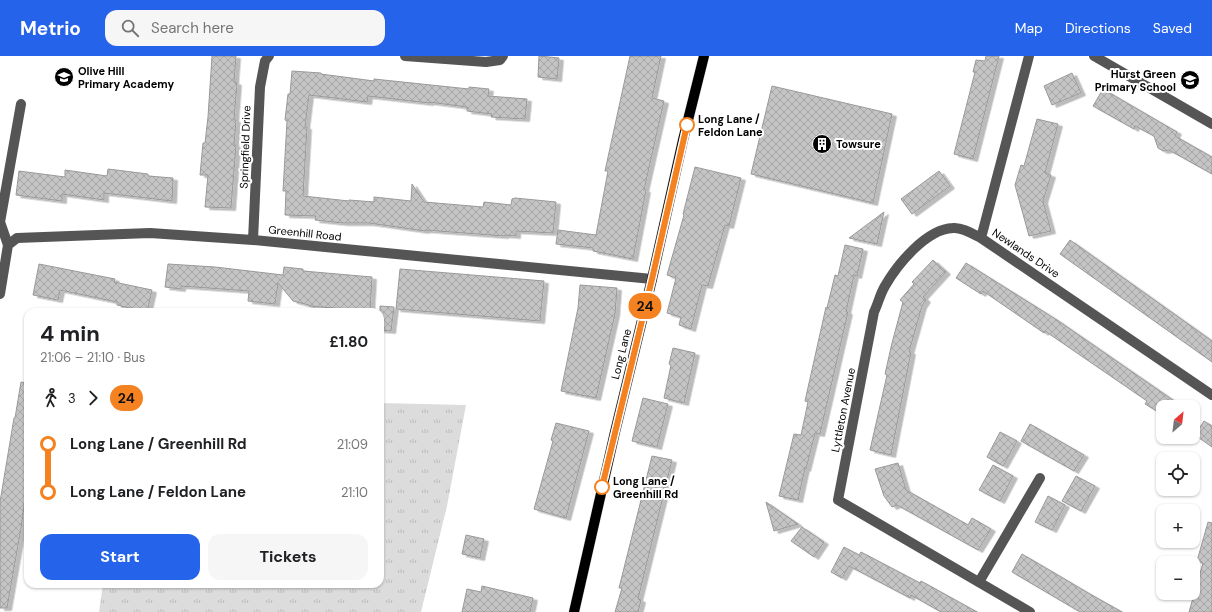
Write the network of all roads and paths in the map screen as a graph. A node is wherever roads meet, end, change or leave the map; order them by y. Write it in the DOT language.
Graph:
graph roads {
  1 [pos="268,56"];
  2 [pos="405,56"];
  3 [pos="503,56"];
  4 [pos="704,56"];
  5 [pos="1029,56"];
  6 [pos="1094,56"];
  7 [pos="21,104"];
  8 [pos="1212,124"];
  9 [pos="981,238"];
  10 [pos="253,240"];
  11 [pos="8,245"];
  12 [pos="652,279"];
  13 [pos="0,294"];
  14 [pos="1212,394"];
  15 [pos="1040,478"];
  16 [pos="979,582"];
  17 [pos="574,612"];
  18 [pos="1030,612"];
  1 -- 10 [label="street, Springfield Drive"];
  2 -- 3 [label="street"];
  4 -- 12 [label="main road, Long Lane"];
  5 -- 9 [label="street, Newlands Drive"];
  6 -- 8 [label="street"];
  7 -- 11 [label="street"];
  9 -- 14 [label="street, Newlands Drive"];
  9 -- 16 [label="street, Lyttleton Avenue"];
  10 -- 11 [label="street, Greenhill Road"];
  10 -- 12 [label="street, Greenhill Road"];
  11 -- 13 [label="street"];
  12 -- 17 [label="main road, Long Lane"];
  15 -- 16 [label="street"];
  16 -- 18 [label="street, Lyttleton Avenue"];
}
